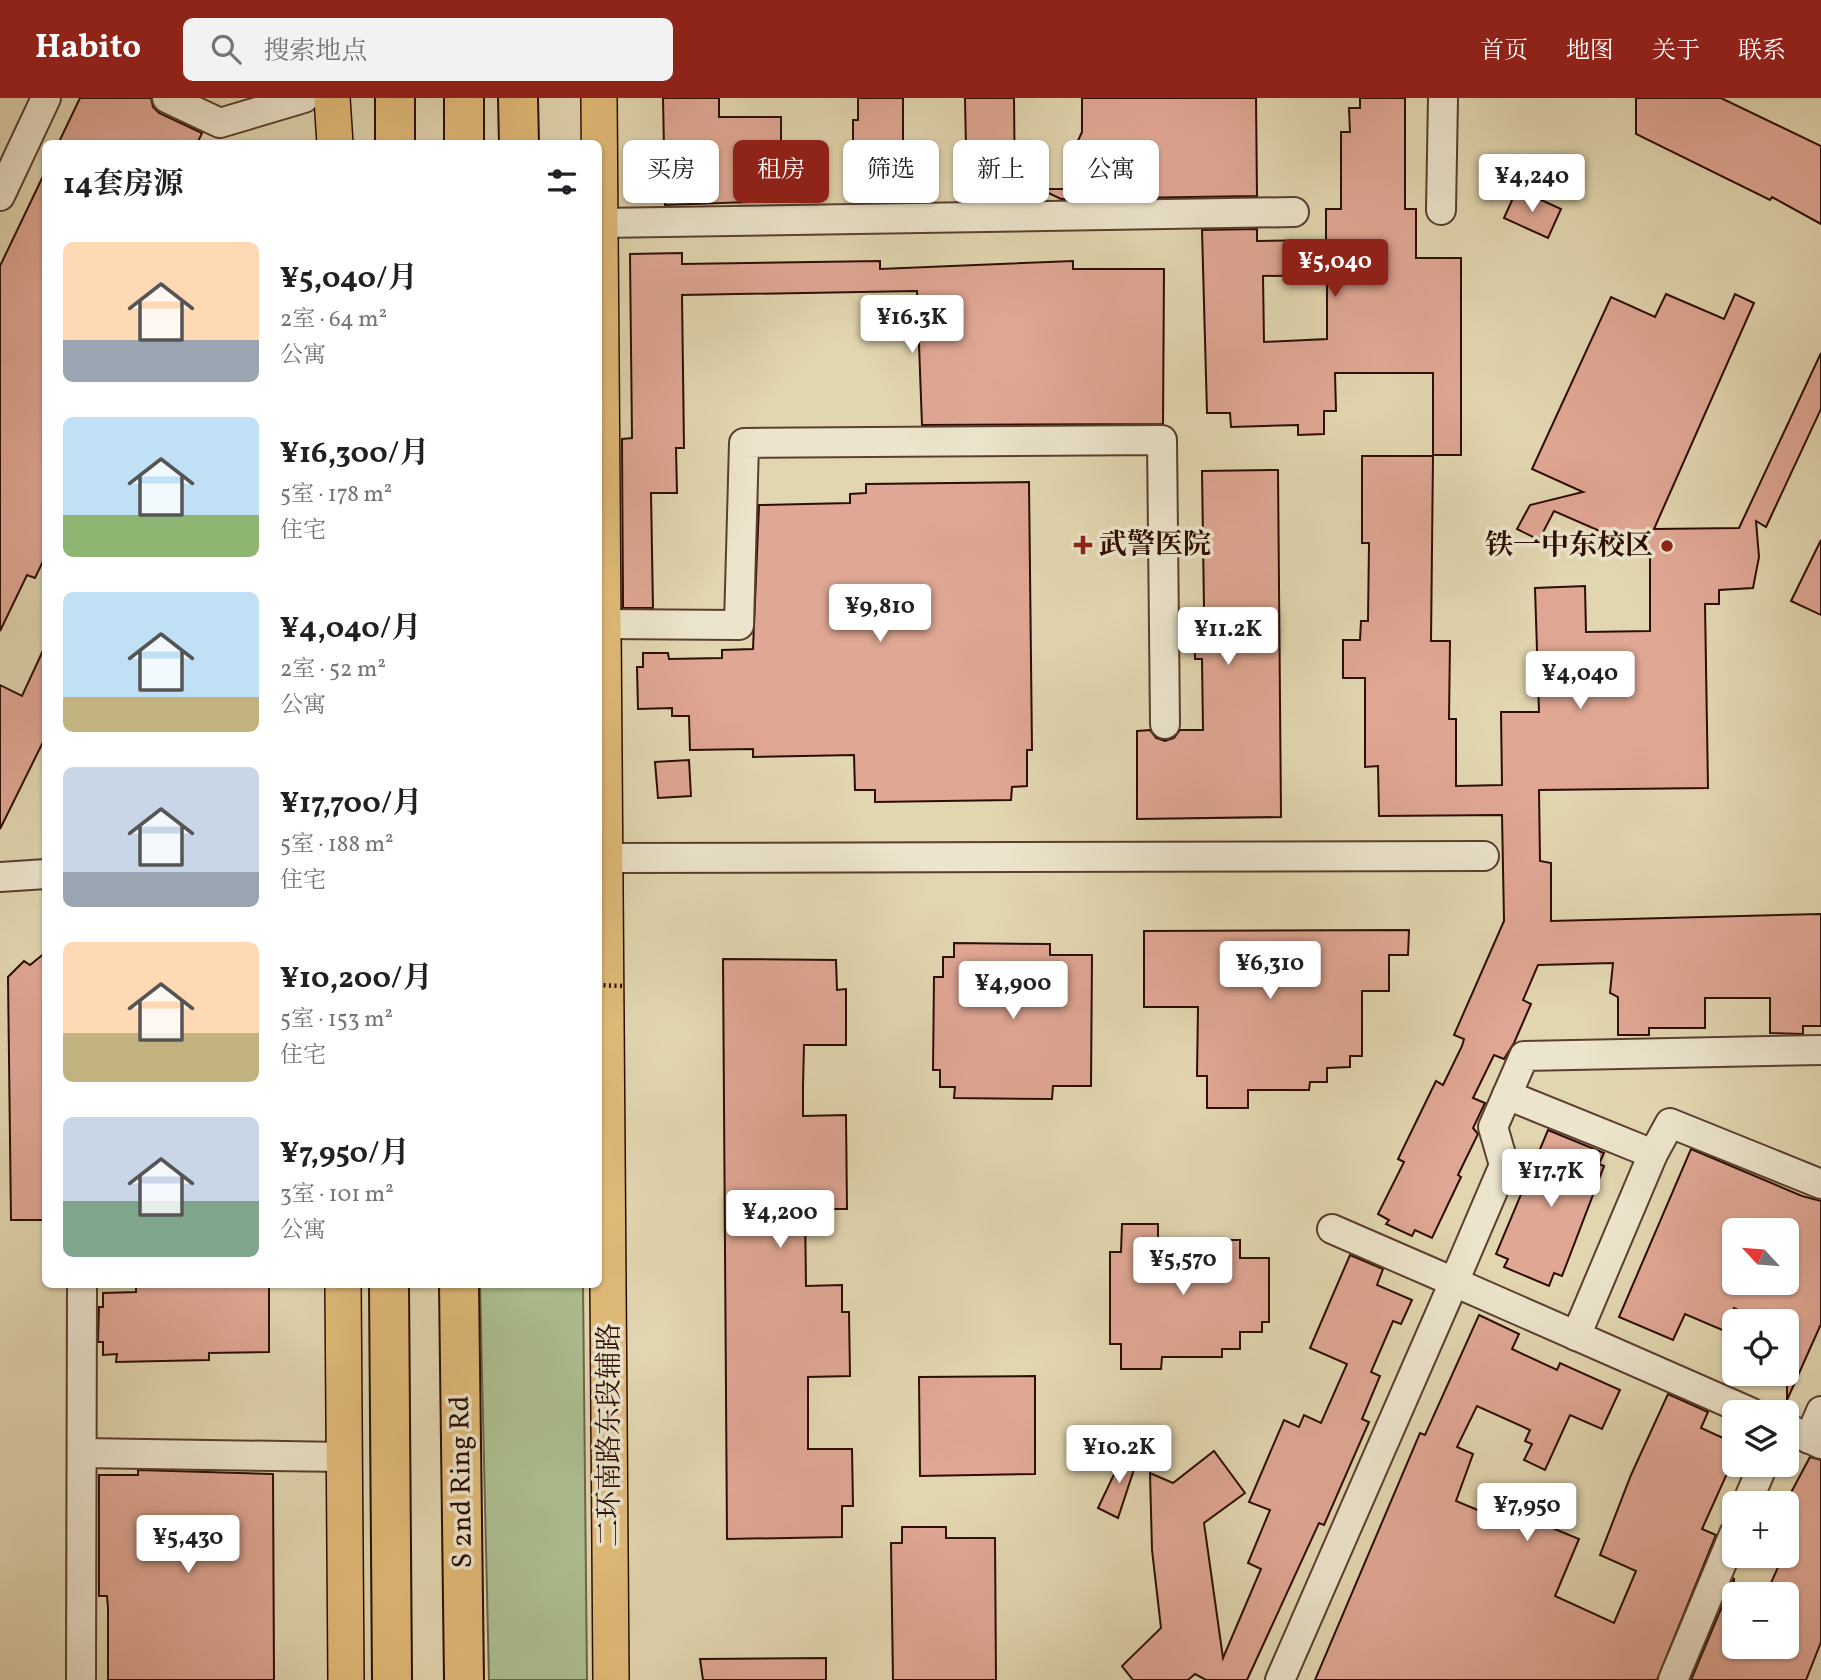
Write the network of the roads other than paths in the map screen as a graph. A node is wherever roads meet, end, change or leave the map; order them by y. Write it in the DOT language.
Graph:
graph roads {
  1 [pos="46,98"];
  2 [pos="167,98"];
  3 [pos="304,98"];
  4 [pos="332,98"];
  5 [pos="395,98"];
  6 [pos="464,98"];
  7 [pos="519,98"];
  8 [pos="599,98"];
  9 [pos="1443,98"];
  10 [pos="335,140"];
  11 [pos="395,140"];
  12 [pos="464,140"];
  13 [pos="519,140"];
  14 [pos="599,140"];
  15 [pos="0,196"];
  16 [pos="1441,210"];
  17 [pos="1294,212"];
  18 [pos="602,223"];
  19 [pos="602,424"];
  20 [pos="604,624"];
  21 [pos="1165,724"];
  22 [pos="1484,856"];
  23 [pos="606,858"];
  24 [pos="42,874"];
  25 [pos="0,877"];
  26 [pos="1821,1050"];
  27 [pos="1507,1095"];
  28 [pos="1653,1154"];
  29 [pos="1821,1184"];
  30 [pos="1332,1228"];
  31 [pos="1454,1282"];
  32 [pos="82,1288"];
  33 [pos="343,1288"];
  34 [pos="389,1288"];
  35 [pos="459,1288"];
  36 [pos="1576,1336"];
  37 [pos="1723,1400"];
  38 [pos="1821,1411"];
  39 [pos="1806,1437"];
  40 [pos="82,1453"];
  41 [pos="344,1457"];
  42 [pos="1722,1563"];
  43 [pos="81,1680"];
  44 [pos="346,1680"];
  45 [pos="392,1680"];
  46 [pos="464,1680"];
  47 [pos="611,1680"];
  48 [pos="1280,1680"];
  49 [pos="1674,1680"];
  1 -- 15 [label="street"];
  2 -- 3 [label="street"];
  4 -- 10 [label="main road"];
  5 -- 11 [label="highway"];
  6 -- 12 [label="highway"];
  7 -- 13 [label="highway"];
  8 -- 14 [label="main road, 二环南路东段辅路"];
  9 -- 16 [label="street"];
  17 -- 18 [label="street"];
  19 -- 20 [label="main road, 二环南路东段辅路"];
  20 -- 21 [label="street"];
  20 -- 23 [label="main road, 二环南路东段辅路"];
  22 -- 23 [label="street"];
  23 -- 47 [label="main road, 二环南路东段辅路"];
  24 -- 25 [label="street"];
  26 -- 27 [label="street"];
  27 -- 28 [label="street"];
  27 -- 31 [label="street"];
  28 -- 29 [label="street"];
  28 -- 36 [label="street"];
  30 -- 31 [label="street"];
  31 -- 36 [label="street"];
  31 -- 48 [label="street"];
  32 -- 40 [label="street"];
  33 -- 41 [label="main road"];
  34 -- 45 [label="highway"];
  35 -- 46 [label="highway, S 2nd Ring Rd"];
  36 -- 37 [label="street"];
  38 -- 39 [label="street"];
  40 -- 41 [label="street"];
  40 -- 43 [label="street"];
  41 -- 44 [label="main road"];
  42 -- 49 [label="street"];
}
